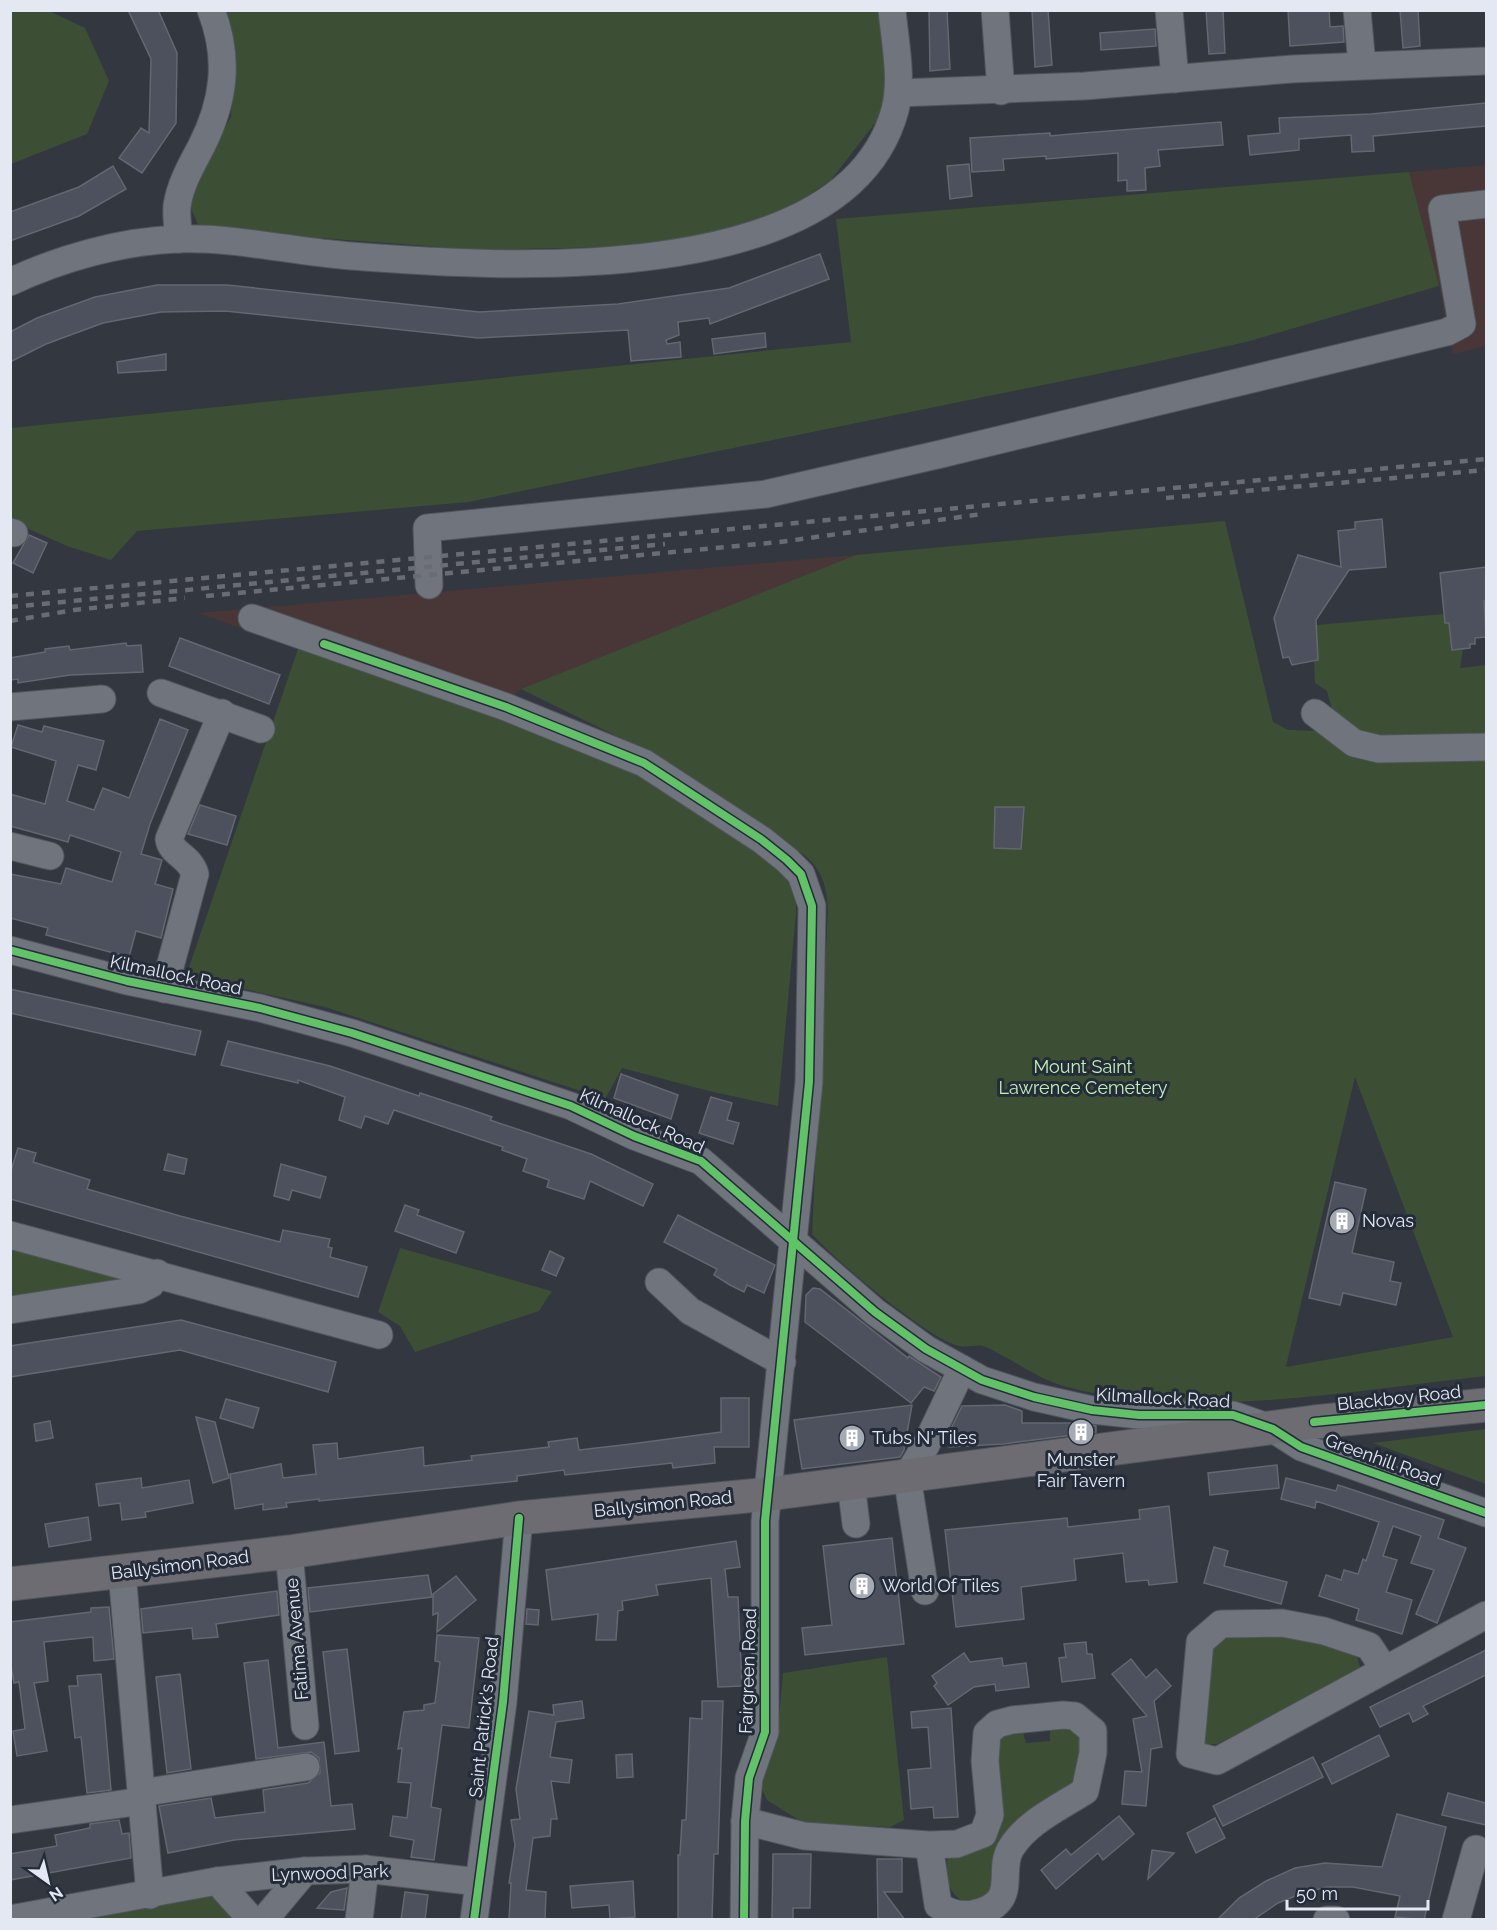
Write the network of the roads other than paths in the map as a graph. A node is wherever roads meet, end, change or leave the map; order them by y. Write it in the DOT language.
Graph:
graph roads {
  1 [pos="211,10"];
  2 [pos="892,10"];
  3 [pos="995,10"];
  4 [pos="1169,10"];
  5 [pos="1357,10"];
  6 [pos="1486,61"];
  7 [pos="1362,65"];
  8 [pos="1175,79"];
  9 [pos="1002,91"];
  10 [pos="898,93"];
  11 [pos="1486,204"];
  12 [pos="179,239"];
  13 [pos="10,282"];
  14 [pos="429,585"];
  15 [pos="252,618"];
  16 [pos="161,693"];
  17 [pos="102,699"];
  18 [pos="10,707"];
  19 [pos="222,713"];
  20 [pos="1315,713"];
  21 [pos="261,729"];
  22 [pos="1486,747"];
  23 [pos="10,846"];
  24 [pos="50,856"];
  25 [pos="10,950"];
  26 [pos="164,989"];
  27 [pos="10,1234"];
  28 [pos="794,1240"];
  29 [pos="157,1274"];
  30 [pos="658,1282"];
  31 [pos="10,1310"];
  32 [pos="379,1335"];
  33 [pos="782,1362"];
  34 [pos="963,1369"];
  35 [pos="1486,1405"];
  36 [pos="1314,1422"];
  37 [pos="1273,1429"];
  38 [pos="907,1476"];
  39 [pos="851,1483"];
  40 [pos="769,1494"];
  41 [pos="1486,1513"];
  42 [pos="519,1518"];
  43 [pos="856,1524"];
  44 [pos="289,1552"];
  45 [pos="122,1572"];
  46 [pos="10,1584"];
  47 [pos="925,1591"];
  48 [pos="1486,1615"];
  49 [pos="1384,1668"];
  50 [pos="305,1725"];
  51 [pos="306,1767"];
  52 [pos="142,1797"];
  53 [pos="10,1820"];
  54 [pos="745,1821"];
  55 [pos="929,1845"];
  56 [pos="1476,1849"];
  57 [pos="365,1869"];
  58 [pos="305,1871"];
  59 [pos="216,1881"];
  60 [pos="479,1882"];
  61 [pos="150,1895"];
  62 [pos="21,1918"];
  63 [pos="252,1920"];
  64 [pos="264,1920"];
  65 [pos="359,1920"];
  66 [pos="474,1920"];
  67 [pos="744,1920"];
  68 [pos="1327,1920"];
  69 [pos="1336,1920"];
  70 [pos="1456,1920"];
  1 -- 12 [label="street"];
  2 -- 10 [label="street"];
  3 -- 9 [label="street"];
  4 -- 8 [label="street"];
  5 -- 7 [label="street"];
  6 -- 7 [label="street"];
  7 -- 8 [label="street"];
  8 -- 9 [label="street"];
  9 -- 10 [label="street"];
  10 -- 12 [label="street"];
  11 -- 14 [label="street"];
  12 -- 13 [label="street"];
  15 -- 28 [label="street, Fairgreen Road"];
  16 -- 19 [label="street"];
  17 -- 18 [label="street"];
  19 -- 21 [label="street"];
  19 -- 26 [label="street"];
  20 -- 22 [label="street"];
  23 -- 24 [label="street"];
  25 -- 26 [label="street, Kilmallock Road"];
  26 -- 28 [label="street, Kilmallock Road"];
  27 -- 29 [label="street"];
  28 -- 33 [label="street, Fairgreen Road"];
  28 -- 34 [label="street, Kilmallock Road"];
  29 -- 31 [label="street"];
  29 -- 32 [label="street"];
  30 -- 33 [label="street"];
  33 -- 40 [label="street, Fairgreen Road"];
  34 -- 37 [label="street, Kilmallock Road"];
  34 -- 38 [label="street"];
  35 -- 36 [label="main road, Blackboy Road"];
  36 -- 37 [label="main road, Ballysimon Road"];
  37 -- 38 [label="main road, Ballysimon Road"];
  37 -- 41 [label="street, Greenhill Road"];
  38 -- 39 [label="main road, Ballysimon Road"];
  38 -- 47 [label="street"];
  39 -- 40 [label="main road, Ballysimon Road"];
  39 -- 43 [label="street"];
  40 -- 42 [label="main road, Ballysimon Road"];
  40 -- 54 [label="street, Fairgreen Road"];
  42 -- 44 [label="main road, Ballysimon Road"];
  42 -- 60 [label="street, Saint Patrick's Road"];
  44 -- 45 [label="main road, Ballysimon Road"];
  44 -- 50 [label="street, Fatima Avenue"];
  45 -- 46 [label="main road, Ballysimon Road"];
  45 -- 52 [label="street"];
  48 -- 49 [label="street"];
  49 -- 49 [label="street"];
  51 -- 52 [label="street"];
  52 -- 53 [label="street"];
  52 -- 61 [label="street"];
  54 -- 55 [label="street"];
  54 -- 67 [label="street, Fairgreen Road"];
  55 -- 55 [label="street"];
  56 -- 70 [label="street"];
  57 -- 58 [label="street, Lynwood Park"];
  57 -- 60 [label="street, Lynwood Park"];
  57 -- 65 [label="street"];
  58 -- 59 [label="street, Lynwood Park"];
  58 -- 64 [label="street"];
  59 -- 61 [label="street, Lynwood Park"];
  59 -- 63 [label="street"];
  60 -- 66 [label="street, Saint Patrick's Road"];
  61 -- 62 [label="street, Lynwood Park"];
  68 -- 69 [label="street"];
}
